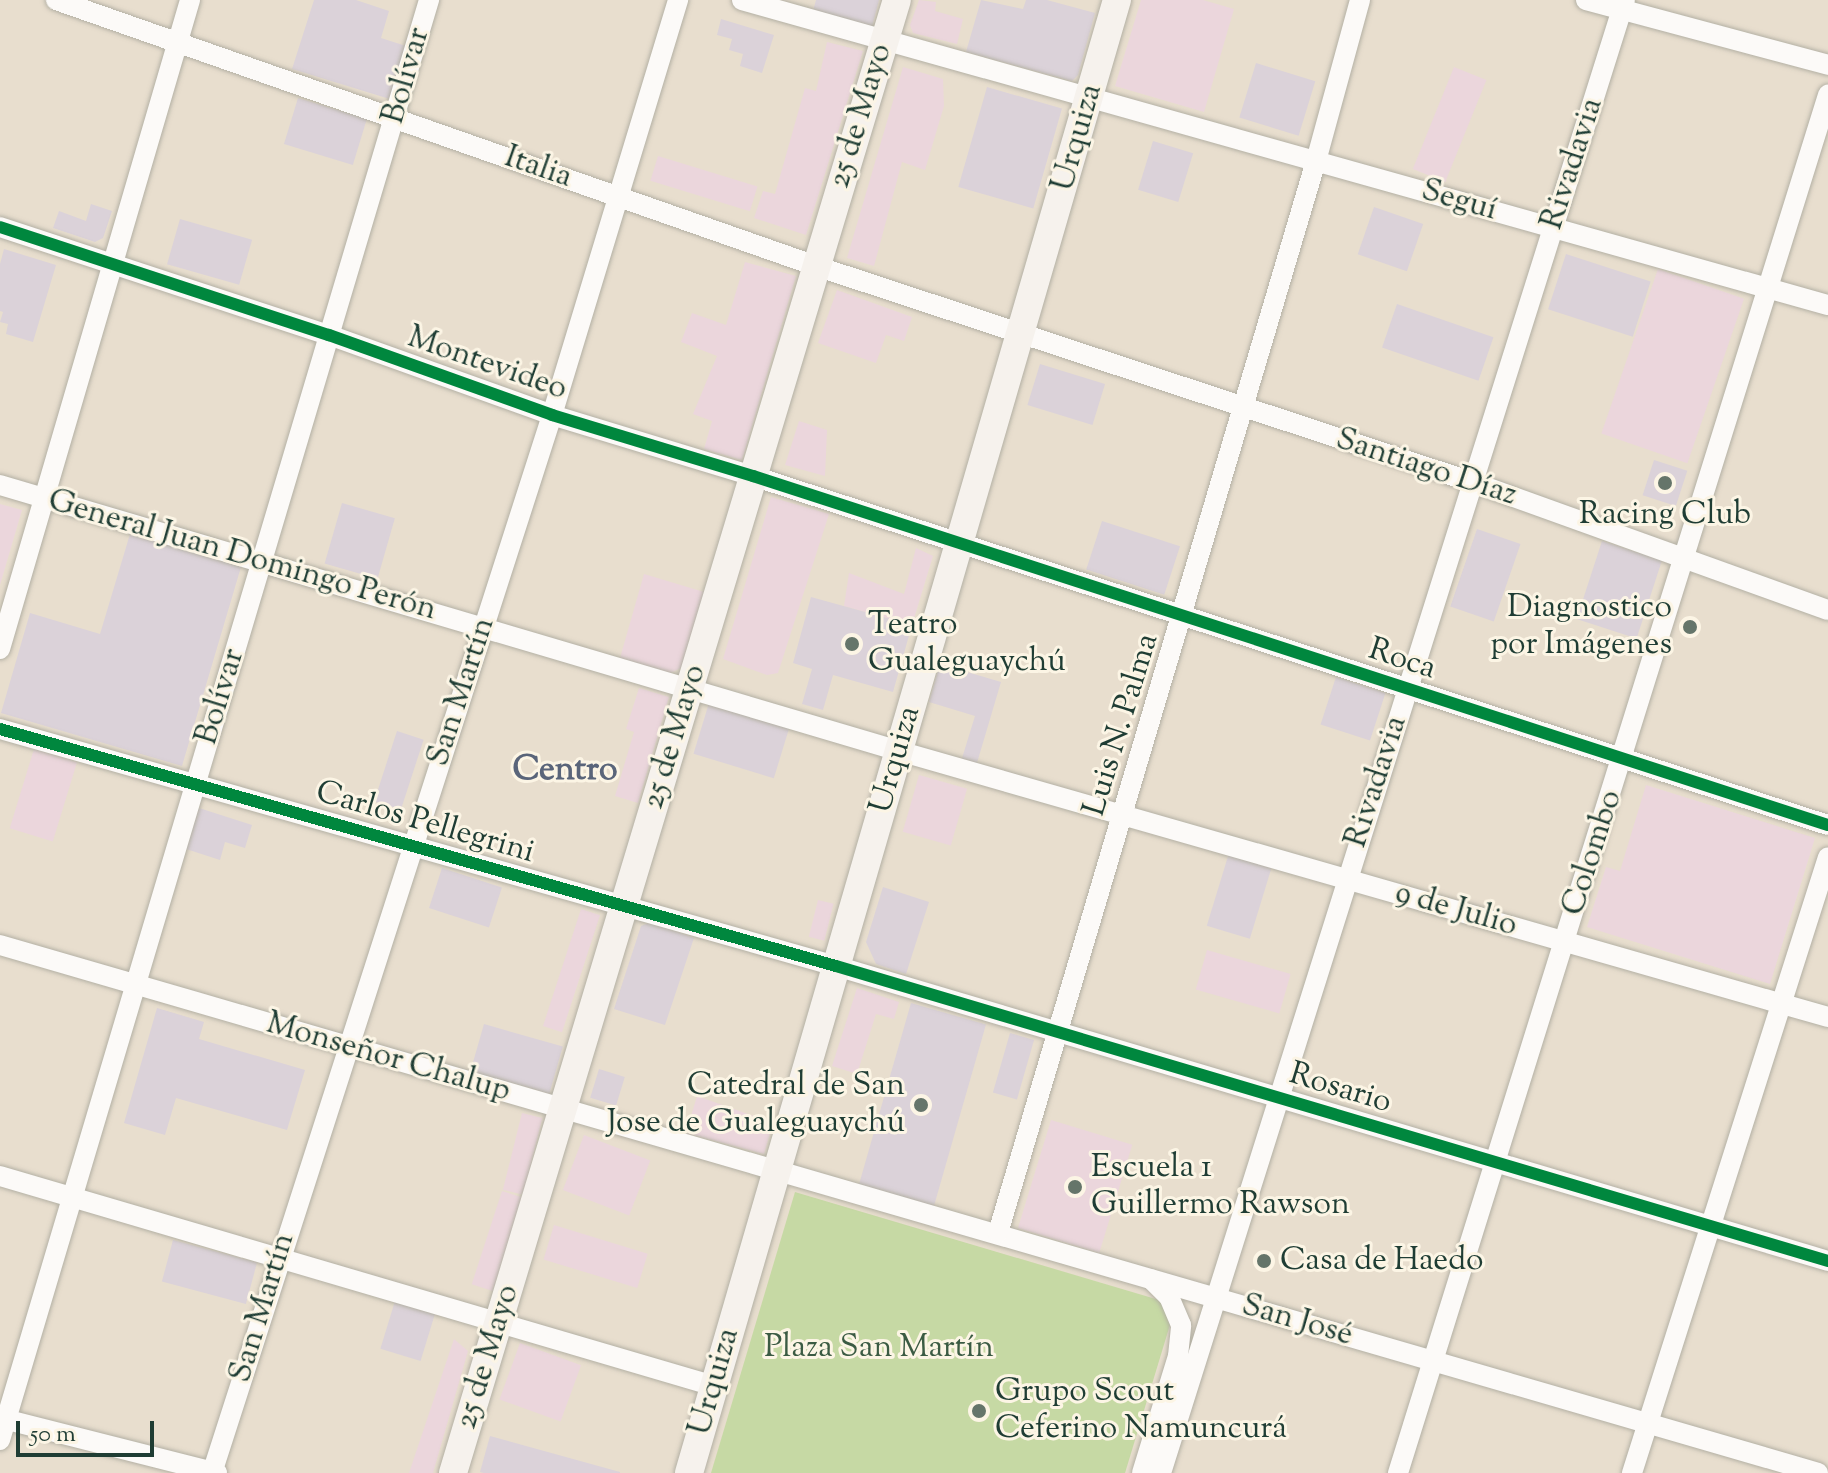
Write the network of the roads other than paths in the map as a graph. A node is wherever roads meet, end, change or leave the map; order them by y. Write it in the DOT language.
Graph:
graph roads {
  1 [pos="56,0"];
  2 [pos="190,0"];
  3 [pos="429,0"];
  4 [pos="678,0"];
  5 [pos="742,0"];
  6 [pos="897,0"];
  7 [pos="1117,0"];
  8 [pos="1360,0"];
  9 [pos="1586,0"];
  10 [pos="1624,5"];
  11 [pos="884,40"];
  12 [pos="178,42"];
  13 [pos="1828,65"];
  14 [pos="1828,95"];
  15 [pos="1090,97"];
  16 [pos="394,118"];
  17 [pos="1316,161"];
  18 [pos="619,196"];
  19 [pos="0,227"];
  20 [pos="1552,228"];
  21 [pos="112,264"];
  22 [pos="816,266"];
  23 [pos="1768,288"];
  24 [pos="1828,305"];
  25 [pos="1021,334"];
  26 [pos="329,335"];
  27 [pos="1243,408"];
  28 [pos="552,415"];
  29 [pos="753,476"];
  30 [pos="1472,482"];
  31 [pos="0,485"];
  32 [pos="44,498"];
  33 [pos="959,544"];
  34 [pos="1684,557"];
  35 [pos="261,562"];
  36 [pos="1828,610"];
  37 [pos="1181,616"];
  38 [pos="483,627"];
  39 [pos="0,649"];
  40 [pos="689,689"];
  41 [pos="1407,689"];
  42 [pos="0,729"];
  43 [pos="899,751"];
  44 [pos="1624,759"];
  45 [pos="195,784"];
  46 [pos="1122,815"];
  47 [pos="1828,825"];
  48 [pos="413,846"];
  49 [pos="1828,857"];
  50 [pos="1347,879"];
  51 [pos="624,906"];
  52 [pos="1565,941"];
  53 [pos="0,945"];
  54 [pos="836,966"];
  55 [pos="136,984"];
  56 [pos="1782,1003"];
  57 [pos="1828,1017"];
  58 [pos="1058,1032"];
  59 [pos="348,1049"];
  60 [pos="1278,1097"];
  61 [pos="563,1107"];
  62 [pos="1497,1163"];
  63 [pos="777,1168"];
  64 [pos="0,1176"];
  65 [pos="72,1198"];
  66 [pos="1711,1226"];
  67 [pos="998,1233"];
  68 [pos="278,1258"];
  69 [pos="1828,1261"];
  70 [pos="1151,1279"];
  71 [pos="1215,1297"];
  72 [pos="498,1323"];
  73 [pos="1433,1361"];
  74 [pos="714,1386"];
  75 [pos="1648,1423"];
  76 [pos="2,1426"];
  77 [pos="213,1473"];
  78 [pos="453,1473"];
  79 [pos="689,1473"];
  80 [pos="1142,1473"];
  81 [pos="1161,1473"];
  82 [pos="1398,1473"];
  83 [pos="1632,1473"];
  84 [pos="1818,1473"];
  1 -- 12 [label="street, Italia"];
  2 -- 12 [label="street"];
  3 -- 16 [label="street, Bolívar"];
  4 -- 18 [label="street, San Martín"];
  5 -- 11 [label="street, Seguí"];
  6 -- 11 [label="street, 25 de Mayo"];
  7 -- 15 [label="street, Urquiza"];
  8 -- 17 [label="street, Luis N. Palma"];
  9 -- 10 [label="street"];
  10 -- 13 [label="street"];
  10 -- 20 [label="street, Rivadavia"];
  11 -- 15 [label="street, Seguí"];
  11 -- 22 [label="street, 25 de Mayo"];
  12 -- 16 [label="street, Italia"];
  12 -- 21 [label="street"];
  14 -- 23 [label="street, Colombo"];
  15 -- 17 [label="street, Seguí"];
  15 -- 25 [label="street, Urquiza"];
  16 -- 18 [label="street, Italia"];
  16 -- 26 [label="street, Bolívar"];
  17 -- 20 [label="street, Seguí"];
  17 -- 27 [label="street, Luis N. Palma"];
  18 -- 22 [label="street, Italia"];
  18 -- 28 [label="street, San Martín"];
  19 -- 21 [label="street, Montevideo"];
  20 -- 23 [label="street, Seguí"];
  20 -- 30 [label="street, Rivadavia"];
  21 -- 26 [label="street, Montevideo"];
  21 -- 32 [label="street"];
  22 -- 25 [label="street, Italia"];
  22 -- 29 [label="street, 25 de Mayo"];
  23 -- 24 [label="street, Seguí"];
  23 -- 34 [label="street, Colombo"];
  25 -- 27 [label="street, Santiago Díaz"];
  25 -- 33 [label="street, Urquiza"];
  26 -- 28 [label="street, Montevideo"];
  26 -- 35 [label="street, Bolívar"];
  27 -- 30 [label="street, Santiago Díaz"];
  27 -- 37 [label="street, Luis N. Palma"];
  28 -- 29 [label="street, Montevideo"];
  28 -- 38 [label="street, San Martín"];
  29 -- 33 [label="street, Montevideo"];
  29 -- 40 [label="street, 25 de Mayo"];
  30 -- 34 [label="street, Santiago Díaz"];
  30 -- 41 [label="street, Rivadavia"];
  31 -- 32 [label="street, General Juan Domingo Perón"];
  32 -- 35 [label="street, General Juan Domingo Perón"];
  32 -- 39 [label="street"];
  33 -- 37 [label="street, Roca"];
  33 -- 43 [label="street, Urquiza"];
  34 -- 36 [label="street, Santiago Díaz"];
  34 -- 44 [label="street, Colombo"];
  35 -- 38 [label="street, General Juan Domingo Perón"];
  35 -- 45 [label="street, Bolívar"];
  37 -- 41 [label="street, Roca"];
  37 -- 46 [label="street, Luis N. Palma"];
  38 -- 40 [label="street, General Juan Domingo Perón"];
  38 -- 48 [label="street, San Martín"];
  40 -- 43 [label="street, General Juan Domingo Perón"];
  40 -- 51 [label="street, 25 de Mayo"];
  41 -- 44 [label="street, Roca"];
  41 -- 50 [label="street, Rivadavia"];
  42 -- 45 [label="street, Carlos Pellegrini"];
  43 -- 46 [label="street, 9 de Julio"];
  43 -- 54 [label="street, Urquiza"];
  44 -- 47 [label="street, Roca"];
  44 -- 52 [label="street, Colombo"];
  45 -- 48 [label="street, Carlos Pellegrini"];
  45 -- 55 [label="street, Bolívar"];
  46 -- 50 [label="street, 9 de Julio"];
  46 -- 58 [label="street, Luis N. Palma"];
  48 -- 51 [label="street, Carlos Pellegrini"];
  48 -- 59 [label="street, San Martín"];
  49 -- 56 [label="street"];
  50 -- 52 [label="street, 9 de Julio"];
  50 -- 60 [label="street, Rivadavia"];
  51 -- 54 [label="street, Carlos Pellegrini"];
  51 -- 61 [label="street, 25 de Mayo"];
  52 -- 56 [label="street, 9 de Julio"];
  52 -- 62 [label="street, Colombo"];
  53 -- 55 [label="street, Monseñor Chalup"];
  54 -- 58 [label="street, Rosario"];
  54 -- 63 [label="street, Urquiza"];
  55 -- 59 [label="street, Monseñor Chalup"];
  55 -- 65 [label="street, Bolívar"];
  56 -- 57 [label="street, 9 de Julio"];
  56 -- 66 [label="street"];
  58 -- 60 [label="street, Rosario"];
  58 -- 67 [label="street, Luis N. Palma"];
  59 -- 61 [label="street, Monseñor Chalup"];
  59 -- 68 [label="street, San Martín"];
  60 -- 62 [label="street, Rosario"];
  60 -- 71 [label="street, Rivadavia"];
  61 -- 63 [label="street, Monseñor Chalup"];
  61 -- 72 [label="street, 25 de Mayo"];
  62 -- 66 [label="street, Rosario"];
  62 -- 73 [label="street, Colombo"];
  63 -- 67 [label="street, San José"];
  63 -- 74 [label="street, Urquiza"];
  64 -- 65 [label="street"];
  65 -- 68 [label="street"];
  65 -- 76 [label="street, Bolívar"];
  66 -- 69 [label="street, Rosario"];
  66 -- 75 [label="street"];
  67 -- 70 [label="street, San José"];
  68 -- 72 [label="street"];
  68 -- 77 [label="street, San Martín"];
  70 -- 71 [label="street, San José"];
  70 -- 80 [label="street"];
  71 -- 73 [label="street, San José"];
  71 -- 81 [label="street, Rivadavia"];
  72 -- 74 [label="street"];
  72 -- 78 [label="street, 25 de Mayo"];
  73 -- 75 [label="street, San José"];
  73 -- 82 [label="street, Colombo"];
  74 -- 79 [label="street, Urquiza"];
  75 -- 83 [label="street"];
  75 -- 84 [label="street, San José"];
  76 -- 77 [label="street"];
}
